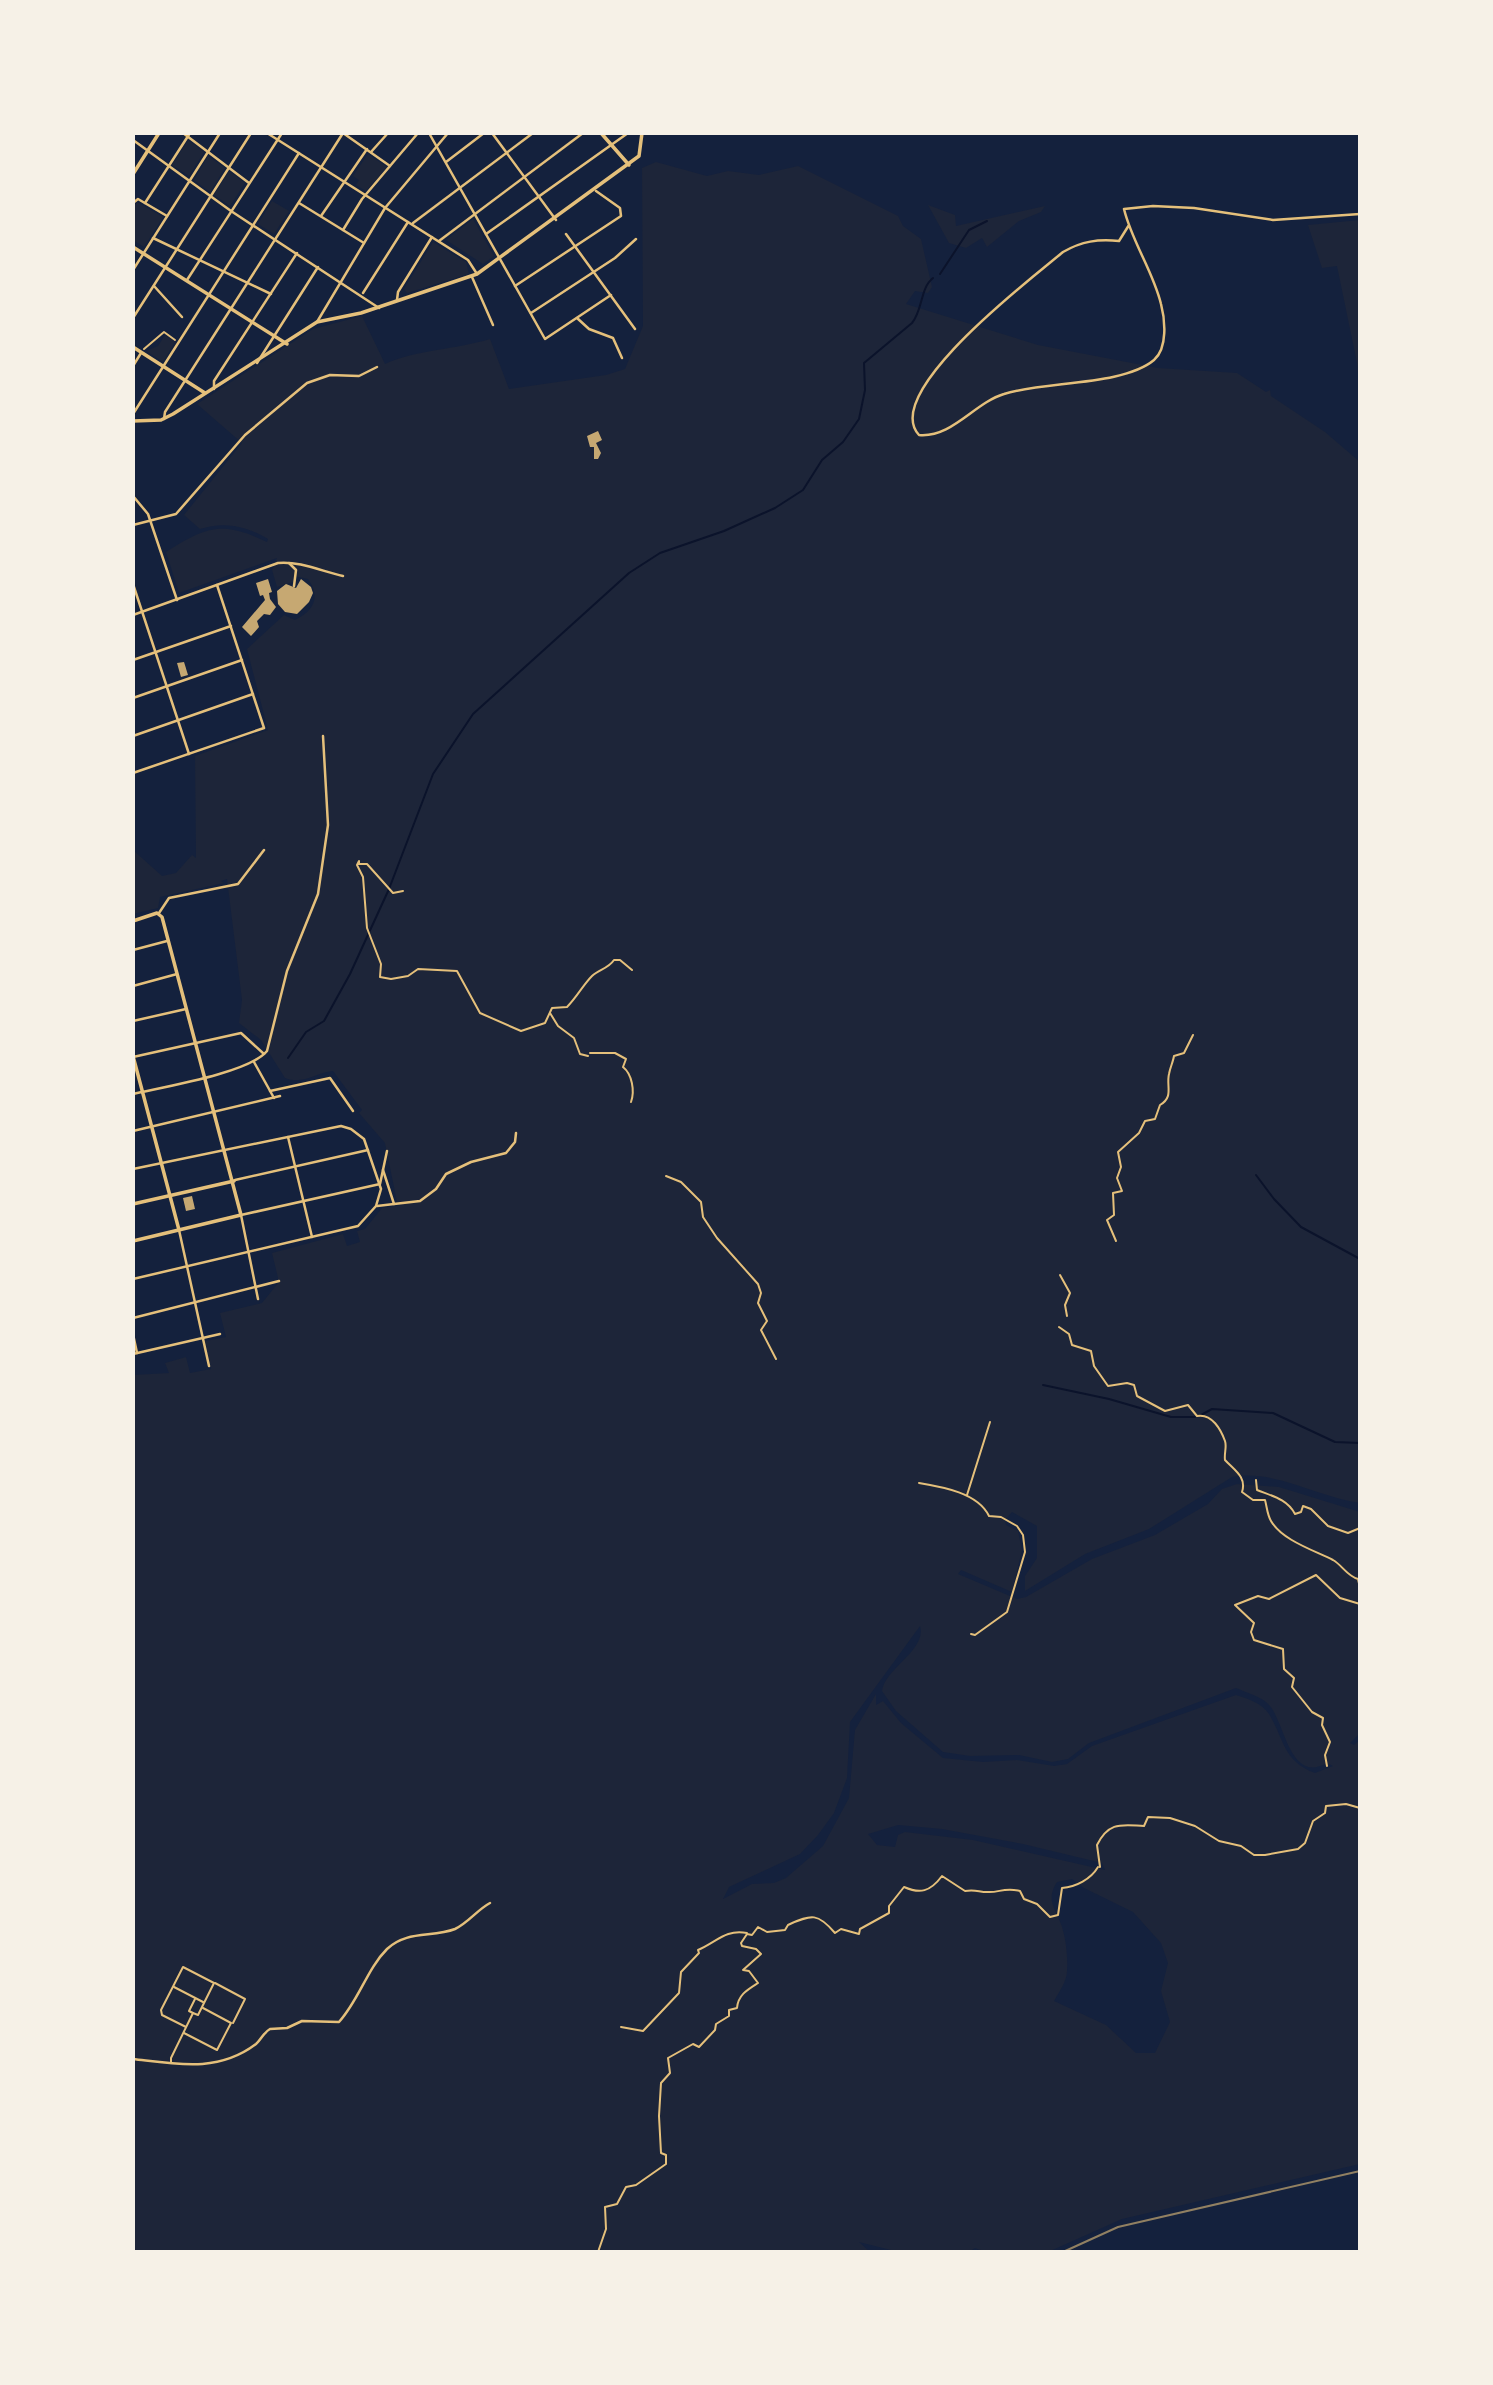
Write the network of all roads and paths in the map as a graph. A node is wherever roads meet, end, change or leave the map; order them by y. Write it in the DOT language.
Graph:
graph roads {
  1 [pos="159,133"];
  2 [pos="183,133"];
  3 [pos="220,133"];
  4 [pos="251,133"];
  5 [pos="267,133"];
  6 [pos="282,133"];
  7 [pos="343,133"];
  8 [pos="358,133"];
  9 [pos="388,133"];
  10 [pos="418,133"];
  11 [pos="429,133"];
  12 [pos="448,133"];
  13 [pos="484,133"];
  14 [pos="492,133"];
  15 [pos="533,133"];
  16 [pos="583,133"];
  17 [pos="601,133"];
  18 [pos="628,133"];
  19 [pos="642,133"];
  20 [pos="189,135"];
  21 [pos="277,139"];
  22 [pos="133,140"];
  23 [pos="352,140"];
  24 [pos="437,146"];
  25 [pos="613,146"];
  26 [pos="366,149"];
  27 [pos="148,151"];
  28 [pos="208,152"];
  29 [pos="371,152"];
  30 [pos="299,153"];
  31 [pos="507,153"];
  32 [pos="446,162"];
  33 [pos="629,164"];
  34 [pos="168,166"];
  35 [pos="390,166"];
  36 [pos="229,167"];
  37 [pos="320,167"];
  38 [pos="133,174"];
  39 [pos="524,177"];
  40 [pos="190,181"];
  41 [pos="343,181"];
  42 [pos="249,183"];
  43 [pos="460,187"];
  44 [pos="596,191"];
  45 [pos="365,195"];
  46 [pos="211,196"];
  47 [pos="539,197"];
  48 [pos="133,203"];
  49 [pos="145,203"];
  50 [pos="299,203"];
  51 [pos="386,208"];
  52 [pos="231,211"];
  53 [pos="475,213"];
  54 [pos="1360,214"];
  55 [pos="167,216"];
  56 [pos="321,216"];
  57 [pos="556,220"];
  58 [pos="410,223"];
  59 [pos="253,225"];
  60 [pos="1129,225"];
  61 [pos="342,230"];
  62 [pos="486,234"];
  63 [pos="566,234"];
  64 [pos="432,237"];
  65 [pos="153,238"];
  66 [pos="275,239"];
  67 [pos="636,239"];
  68 [pos="439,241"];
  69 [pos="364,243"];
  70 [pos="133,247"];
  71 [pos="576,248"];
  72 [pos="177,249"];
  73 [pos="297,253"];
  74 [pos="143,254"];
  75 [pos="499,259"];
  76 [pos="200,260"];
  77 [pos="166,267"];
  78 [pos="318,267"];
  79 [pos="133,270"];
  80 [pos="223,271"];
  81 [pos="593,272"];
  82 [pos="477,274"];
  83 [pos="472,277"];
  84 [pos="341,280"];
  85 [pos="187,281"];
  86 [pos="247,282"];
  87 [pos="154,286"];
  88 [pos="515,286"];
  89 [pos="271,293"];
  90 [pos="363,294"];
  91 [pos="208,295"];
  92 [pos="611,295"];
  93 [pos="397,302"];
  94 [pos="379,308"];
  95 [pos="230,309"];
  96 [pos="531,313"];
  97 [pos="182,317"];
  98 [pos="133,318"];
  99 [pos="577,318"];
  100 [pos="252,322"];
  101 [pos="317,323"];
  102 [pos="493,325"];
  103 [pos="635,329"];
  104 [pos="275,336"];
  105 [pos="179,342"];
  106 [pos="286,344"];
  107 [pos="133,347"];
  108 [pos="141,353"];
  109 [pos="622,358"];
  110 [pos="257,363"];
  111 [pos="133,366"];
  112 [pos="163,366"];
  113 [pos="377,367"];
  114 [pos="185,380"];
  115 [pos="214,389"];
  116 [pos="206,393"];
  117 [pos="133,414"];
  118 [pos="164,419"];
  119 [pos="133,421"];
  120 [pos="133,496"];
  121 [pos="150,519"];
  122 [pos="133,525"];
  123 [pos="289,563"];
  124 [pos="306,568"];
  125 [pos="296,569"];
  126 [pos="343,576"];
  127 [pos="133,584"];
  128 [pos="217,585"];
  129 [pos="294,586"];
  130 [pos="177,600"];
  131 [pos="142,612"];
  132 [pos="133,615"];
  133 [pos="230,626"];
  134 [pos="156,652"];
  135 [pos="133,660"];
  136 [pos="242,660"];
  137 [pos="167,687"];
  138 [pos="253,694"];
  139 [pos="133,698"];
  140 [pos="178,720"];
  141 [pos="133,736"];
  142 [pos="323,736"];
  143 [pos="189,754"];
  144 [pos="133,773"];
  145 [pos="264,850"];
  146 [pos="404,891"];
  147 [pos="159,913"];
  148 [pos="133,921"];
  149 [pos="168,941"];
  150 [pos="133,950"];
  151 [pos="632,970"];
  152 [pos="177,974"];
  153 [pos="133,986"];
  154 [pos="186,1009"];
  155 [pos="549,1012"];
  156 [pos="133,1021"];
  157 [pos="1193,1035"];
  158 [pos="195,1044"];
  159 [pos="264,1054"];
  160 [pos="133,1057"];
  161 [pos="254,1062"];
  162 [pos="205,1077"];
  163 [pos="270,1091"];
  164 [pos="142,1092"];
  165 [pos="133,1094"];
  166 [pos="280,1096"];
  167 [pos="274,1098"];
  168 [pos="631,1102"];
  169 [pos="353,1111"];
  170 [pos="214,1112"];
  171 [pos="151,1126"];
  172 [pos="133,1131"];
  173 [pos="516,1133"];
  174 [pos="288,1137"];
  175 [pos="225,1149"];
  176 [pos="368,1150"];
  177 [pos="387,1151"];
  178 [pos="161,1162"];
  179 [pos="383,1166"];
  180 [pos="295,1167"];
  181 [pos="133,1169"];
  182 [pos="666,1176"];
  183 [pos="233,1181"];
  184 [pos="380,1184"];
  185 [pos="170,1196"];
  186 [pos="303,1201"];
  187 [pos="133,1204"];
  188 [pos="394,1204"];
  189 [pos="376,1206"];
  190 [pos="241,1215"];
  191 [pos="179,1230"];
  192 [pos="312,1237"];
  193 [pos="133,1241"];
  194 [pos="1116,1241"];
  195 [pos="249,1252"];
  196 [pos="186,1268"];
  197 [pos="1060,1275"];
  198 [pos="133,1279"];
  199 [pos="279,1281"];
  200 [pos="256,1286"];
  201 [pos="258,1299"];
  202 [pos="193,1301"];
  203 [pos="1067,1315"];
  204 [pos="133,1318"];
  205 [pos="1059,1327"];
  206 [pos="133,1334"];
  207 [pos="220,1334"];
  208 [pos="203,1338"];
  209 [pos="135,1353"];
  210 [pos="776,1359"];
  211 [pos="209,1366"];
  212 [pos="990,1422"];
  213 [pos="1255,1480"];
  214 [pos="919,1483"];
  215 [pos="967,1496"];
  216 [pos="1360,1528"];
  217 [pos="1360,1588"];
  218 [pos="1360,1604"];
  219 [pos="971,1634"];
  220 [pos="1326,1766"];
  221 [pos="1360,1808"];
  222 [pos="490,1903"];
  223 [pos="747,1934"];
  224 [pos="214,1983"];
  225 [pos="173,1986"];
  226 [pos="196,1998"];
  227 [pos="205,2003"];
  228 [pos="202,2008"];
  229 [pos="193,2013"];
  230 [pos="231,2023"];
  231 [pos="621,2026"];
  232 [pos="186,2027"];
  233 [pos="183,2032"];
  234 [pos="133,2059"];
  235 [pos="171,2063"];
  236 [pos="598,2252"];
  1 -- 27 [label="street"];
  2 -- 20 [label="street"];
  3 -- 28 [label="street"];
  4 -- 36 [label="street"];
  5 -- 21 [label="street"];
  6 -- 21 [label="street"];
  7 -- 23 [label="street"];
  7 -- 37 [label="street"];
  8 -- 23 [label="street"];
  9 -- 29 [label="street"];
  10 -- 35 [label="street"];
  11 -- 24 [label="street"];
  12 -- 24 [label="street"];
  13 -- 32 [label="street"];
  14 -- 31 [label="street"];
  15 -- 31 [label="street"];
  16 -- 39 [label="street"];
  17 -- 25 [label="street"];
  18 -- 25 [label="street"];
  19 -- 33 [label="street"];
  20 -- 28 [label="street"];
  20 -- 34 [label="street"];
  21 -- 30 [label="street"];
  21 -- 42 [label="street"];
  22 -- 27 [label="street"];
  23 -- 26 [label="street"];
  24 -- 32 [label="street"];
  24 -- 51 [label="street"];
  25 -- 33 [label="street"];
  25 -- 47 [label="street"];
  26 -- 29 [label="street"];
  26 -- 41 [label="street"];
  27 -- 34 [label="street"];
  27 -- 38 [label="street"];
  28 -- 36 [label="street"];
  28 -- 40 [label="street"];
  29 -- 35 [label="street"];
  30 -- 37 [label="street"];
  30 -- 59 [label="street"];
  31 -- 39 [label="street"];
  31 -- 43 [label="street"];
  32 -- 43 [label="street"];
  33 -- 44 [label="street"];
  34 -- 40 [label="street"];
  34 -- 49 [label="street"];
  35 -- 45 [label="street"];
  36 -- 42 [label="street"];
  36 -- 46 [label="street"];
  37 -- 41 [label="street"];
  37 -- 50 [label="street"];
  39 -- 47 [label="street"];
  39 -- 53 [label="street"];
  40 -- 46 [label="street"];
  40 -- 55 [label="street"];
  41 -- 45 [label="street"];
  41 -- 56 [label="street"];
  42 -- 52 [label="street"];
  43 -- 53 [label="street"];
  43 -- 58 [label="street"];
  44 -- 57 [label="street"];
  44 -- 71 [label="street"];
  45 -- 51 [label="street"];
  45 -- 61 [label="street"];
  46 -- 52 [label="street"];
  46 -- 72 [label="street"];
  47 -- 57 [label="street"];
  47 -- 62 [label="street"];
  48 -- 49 [label="street"];
  49 -- 55 [label="street"];
  50 -- 56 [label="street"];
  50 -- 66 [label="street"];
  51 -- 58 [label="street"];
  51 -- 69 [label="street"];
  52 -- 59 [label="street"];
  52 -- 76 [label="street"];
  53 -- 62 [label="street"];
  53 -- 68 [label="street"];
  54 -- 60 [label="street"];
  55 -- 65 [label="street"];
  56 -- 61 [label="street"];
  57 -- 75 [label="street"];
  58 -- 64 [label="street"];
  58 -- 90 [label="street"];
  59 -- 66 [label="street"];
  59 -- 80 [label="street"];
  60 -- 60 [label="street"];
  61 -- 69 [label="street"];
  62 -- 75 [label="street"];
  63 -- 71 [label="street"];
  64 -- 68 [label="street"];
  64 -- 93 [label="street"];
  65 -- 72 [label="street"];
  65 -- 74 [label="street"];
  66 -- 73 [label="street"];
  66 -- 86 [label="street"];
  67 -- 81 [label="street"];
  68 -- 82 [label="street"];
  69 -- 84 [label="street"];
  70 -- 74 [label="street"];
  71 -- 81 [label="street"];
  71 -- 88 [label="street"];
  72 -- 76 [label="street"];
  72 -- 77 [label="street"];
  73 -- 78 [label="street"];
  73 -- 89 [label="street"];
  74 -- 77 [label="street"];
  74 -- 79 [label="street"];
  75 -- 82 [label="street"];
  75 -- 88 [label="street"];
  76 -- 80 [label="street"];
  76 -- 85 [label="street"];
  77 -- 85 [label="street"];
  77 -- 87 [label="street"];
  78 -- 84 [label="street"];
  78 -- 104 [label="street"];
  80 -- 86 [label="street"];
  80 -- 91 [label="street"];
  81 -- 92 [label="street"];
  81 -- 96 [label="street"];
  82 -- 83 [label="street"];
  83 -- 93 [label="street"];
  83 -- 102 [label="street"];
  84 -- 90 [label="street"];
  84 -- 101 [label="street"];
  85 -- 91 [label="street"];
  86 -- 89 [label="street"];
  86 -- 95 [label="street"];
  87 -- 97 [label="street"];
  87 -- 98 [label="street"];
  88 -- 96 [label="street"];
  89 -- 100 [label="street"];
  90 -- 94 [label="street"];
  91 -- 95 [label="street"];
  91 -- 105 [label="street"];
  92 -- 99 [label="street"];
  92 -- 103 [label="street"];
  93 -- 94 [label="street"];
  94 -- 101 [label="street"];
  95 -- 100 [label="street"];
  95 -- 114 [label="street"];
  96 -- 99 [label="street"];
  99 -- 109 [label="street"];
  100 -- 104 [label="street"];
  100 -- 115 [label="street"];
  101 -- 106 [label="street"];
  104 -- 106 [label="street"];
  104 -- 110 [label="street"];
  105 -- 108 [label="path"];
  105 -- 112 [label="street"];
  106 -- 110 [label="street"];
  107 -- 108 [label="street"];
  108 -- 111 [label="street"];
  108 -- 112 [label="street"];
  110 -- 115 [label="street"];
  112 -- 114 [label="street"];
  112 -- 117 [label="street"];
  113 -- 121 [label="street"];
  114 -- 116 [label="street"];
  114 -- 118 [label="street"];
  115 -- 116 [label="street"];
  116 -- 118 [label="street"];
  118 -- 119 [label="street"];
  120 -- 121 [label="street"];
  121 -- 122 [label="street"];
  121 -- 130 [label="street"];
  123 -- 124 [label="street"];
  123 -- 125 [label="street"];
  123 -- 128 [label="street"];
  124 -- 125 [label="street"];
  124 -- 126 [label="street"];
  125 -- 129 [label="street"];
  127 -- 131 [label="street"];
  128 -- 130 [label="street"];
  128 -- 133 [label="street"];
  130 -- 131 [label="street"];
  131 -- 132 [label="street"];
  131 -- 134 [label="street"];
  133 -- 134 [label="street"];
  133 -- 136 [label="street"];
  134 -- 135 [label="street"];
  134 -- 137 [label="street"];
  136 -- 137 [label="street"];
  136 -- 138 [label="street"];
  137 -- 139 [label="street"];
  137 -- 140 [label="street"];
  138 -- 140 [label="street"];
  138 -- 143 [label="street"];
  140 -- 141 [label="street"];
  140 -- 143 [label="street"];
  142 -- 159 [label="street"];
  143 -- 144 [label="street"];
  145 -- 147 [label="street"];
  146 -- 155 [label="path"];
  147 -- 148 [label="street"];
  147 -- 149 [label="street"];
  149 -- 150 [label="street"];
  149 -- 152 [label="street"];
  151 -- 155 [label="path"];
  152 -- 153 [label="street"];
  152 -- 154 [label="street"];
  154 -- 156 [label="street"];
  154 -- 158 [label="street"];
  155 -- 168 [label="path"];
  157 -- 194 [label="path"];
  158 -- 159 [label="street"];
  158 -- 160 [label="street"];
  158 -- 162 [label="street"];
  159 -- 161 [label="street"];
  160 -- 164 [label="street"];
  161 -- 162 [label="street"];
  161 -- 163 [label="street"];
  162 -- 164 [label="street"];
  162 -- 170 [label="street"];
  163 -- 167 [label="street"];
  163 -- 169 [label="street"];
  164 -- 165 [label="street"];
  164 -- 171 [label="street"];
  166 -- 167 [label="street"];
  167 -- 170 [label="street"];
  170 -- 171 [label="street"];
  170 -- 175 [label="street"];
  171 -- 172 [label="street"];
  171 -- 178 [label="street"];
  173 -- 188 [label="street"];
  174 -- 175 [label="street"];
  174 -- 176 [label="street"];
  174 -- 180 [label="street"];
  175 -- 178 [label="street"];
  175 -- 183 [label="street"];
  176 -- 180 [label="street"];
  176 -- 184 [label="street"];
  177 -- 179 [label="street"];
  178 -- 181 [label="street"];
  178 -- 185 [label="street"];
  179 -- 184 [label="street"];
  179 -- 188 [label="street"];
  180 -- 183 [label="street"];
  180 -- 186 [label="street"];
  182 -- 210 [label="path"];
  183 -- 185 [label="street"];
  183 -- 190 [label="street"];
  184 -- 186 [label="street"];
  184 -- 189 [label="street"];
  185 -- 187 [label="street"];
  185 -- 191 [label="street"];
  186 -- 190 [label="street"];
  186 -- 192 [label="street"];
  188 -- 189 [label="street"];
  189 -- 192 [label="street"];
  190 -- 191 [label="street"];
  190 -- 195 [label="street"];
  191 -- 193 [label="street"];
  191 -- 196 [label="street"];
  192 -- 195 [label="street"];
  195 -- 196 [label="street"];
  195 -- 200 [label="street"];
  196 -- 198 [label="street"];
  196 -- 202 [label="street"];
  197 -- 203 [label="path"];
  199 -- 200 [label="street"];
  200 -- 201 [label="street"];
  200 -- 202 [label="street"];
  202 -- 204 [label="street"];
  202 -- 208 [label="street"];
  205 -- 217 [label="path"];
  206 -- 209 [label="street"];
  207 -- 208 [label="street"];
  208 -- 209 [label="street"];
  208 -- 211 [label="street"];
  212 -- 215 [label="path"];
  213 -- 216 [label="path"];
  214 -- 215 [label="path"];
  215 -- 219 [label="path"];
  218 -- 220 [label="path"];
  221 -- 223 [label="path"];
  222 -- 235 [label="street"];
  223 -- 231 [label="path"];
  223 -- 236 [label="path"];
  224 -- 225 [label="street"];
  224 -- 227 [label="street"];
  224 -- 230 [label="street"];
  225 -- 226 [label="street"];
  225 -- 232 [label="street"];
  226 -- 227 [label="street"];
  226 -- 229 [label="street"];
  227 -- 228 [label="street"];
  228 -- 229 [label="street"];
  228 -- 230 [label="street"];
  229 -- 232 [label="street"];
  230 -- 233 [label="street"];
  232 -- 233 [label="street"];
  233 -- 235 [label="street"];
  234 -- 235 [label="street"];
}
